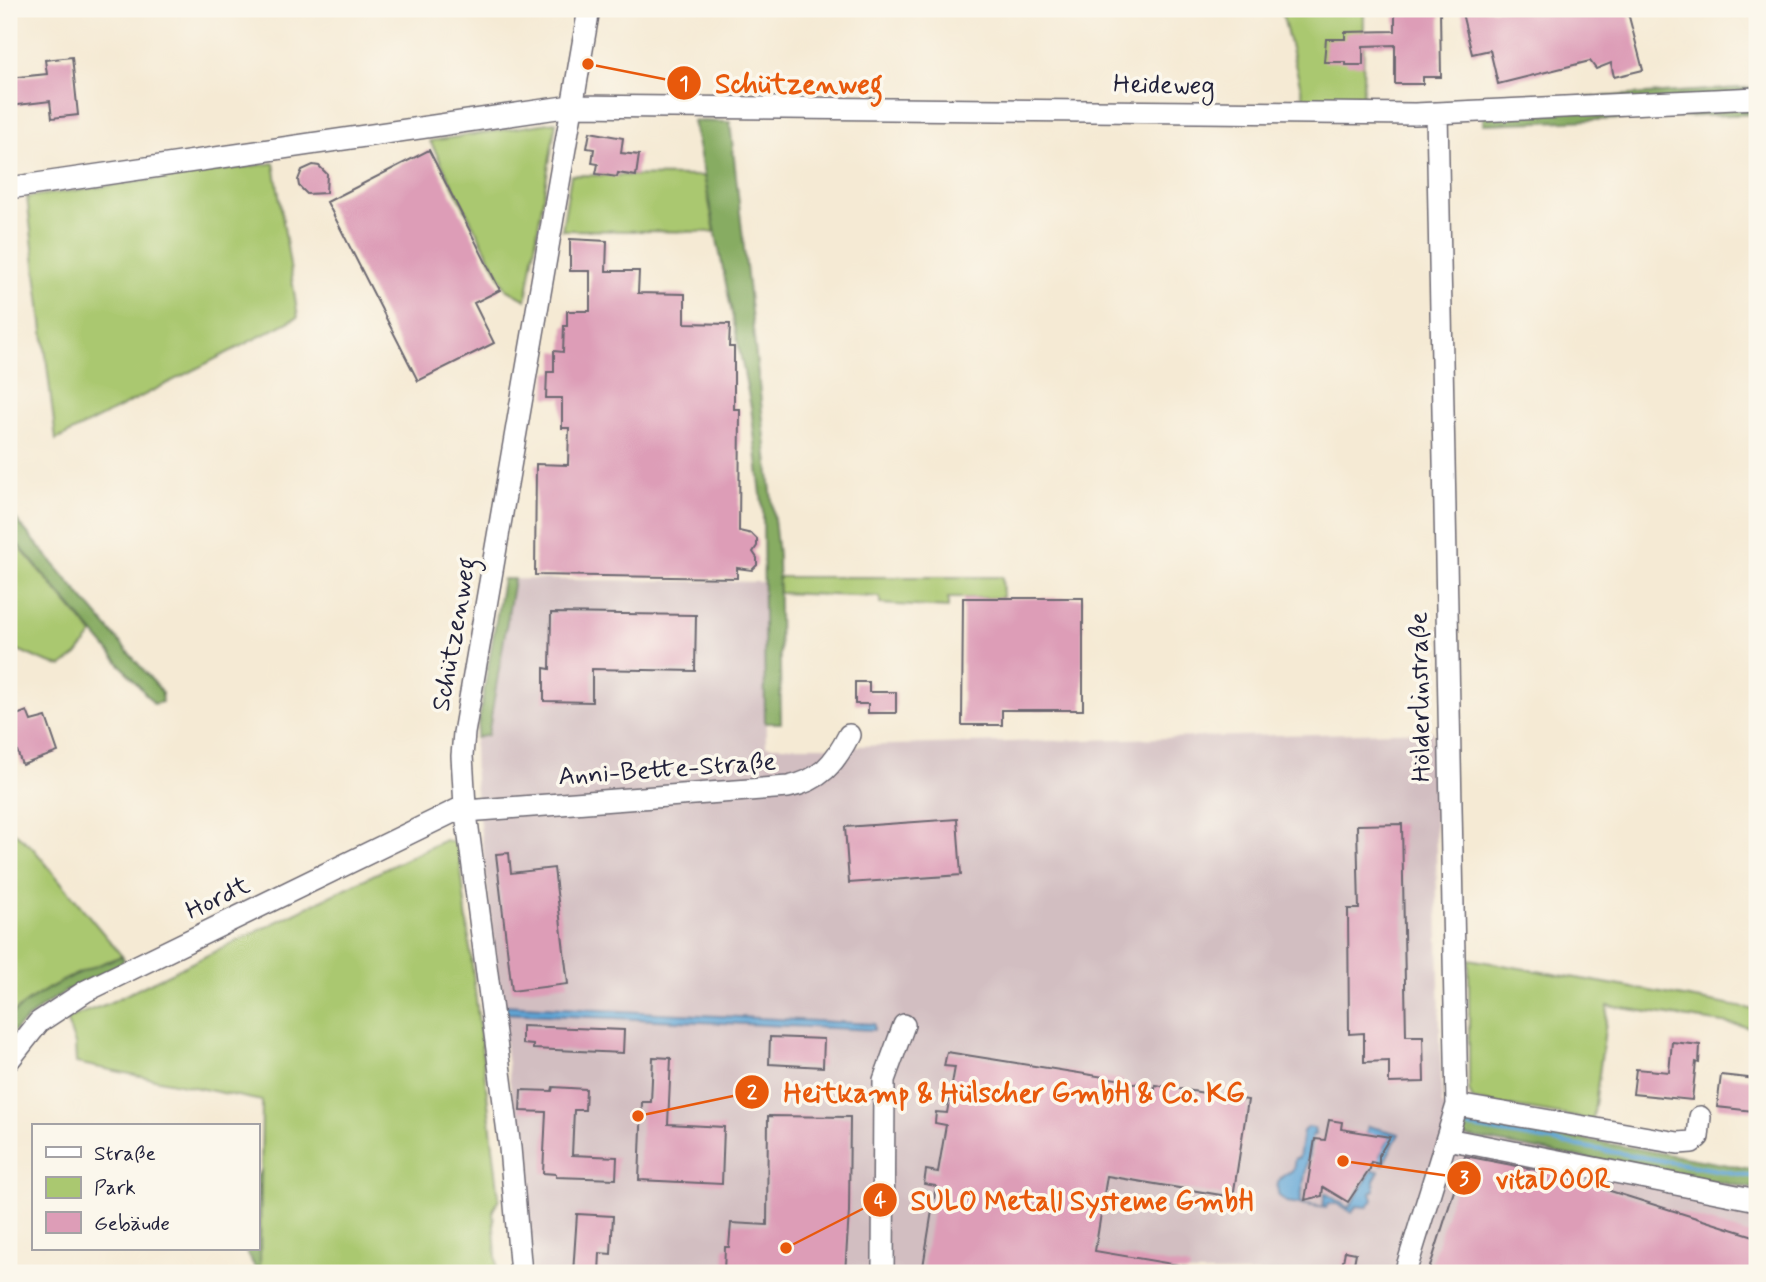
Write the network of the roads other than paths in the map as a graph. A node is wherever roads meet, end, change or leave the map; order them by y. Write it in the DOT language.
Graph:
graph roads {
  1 [pos="589,9"];
  2 [pos="1757,98"];
  3 [pos="571,106"];
  4 [pos="1437,113"];
  5 [pos="9,188"];
  6 [pos="849,734"];
  7 [pos="465,809"];
  8 [pos="904,1025"];
  9 [pos="9,1060"];
  10 [pos="1457,1105"];
  11 [pos="1700,1117"];
  12 [pos="1447,1139"];
  13 [pos="1757,1200"];
  14 [pos="521,1273"];
  15 [pos="883,1273"];
  16 [pos="1405,1273"];
  1 -- 3 [label="street, Schützenweg"];
  2 -- 4 [label="street, Heideweg"];
  3 -- 4 [label="street, Heideweg"];
  3 -- 5 [label="street, Heideweg"];
  3 -- 7 [label="street, Schützenweg"];
  4 -- 10 [label="street, Hölderlinstraße"];
  6 -- 7 [label="street, Anni-Bette-Straße"];
  7 -- 9 [label="street, Hordt"];
  7 -- 14 [label="street, Schützenweg"];
  8 -- 15 [label="street"];
  10 -- 11 [label="street"];
  10 -- 12 [label="street, Hölderlinstraße"];
  12 -- 13 [label="street"];
  12 -- 16 [label="street, Hölderlinstraße"];
}
